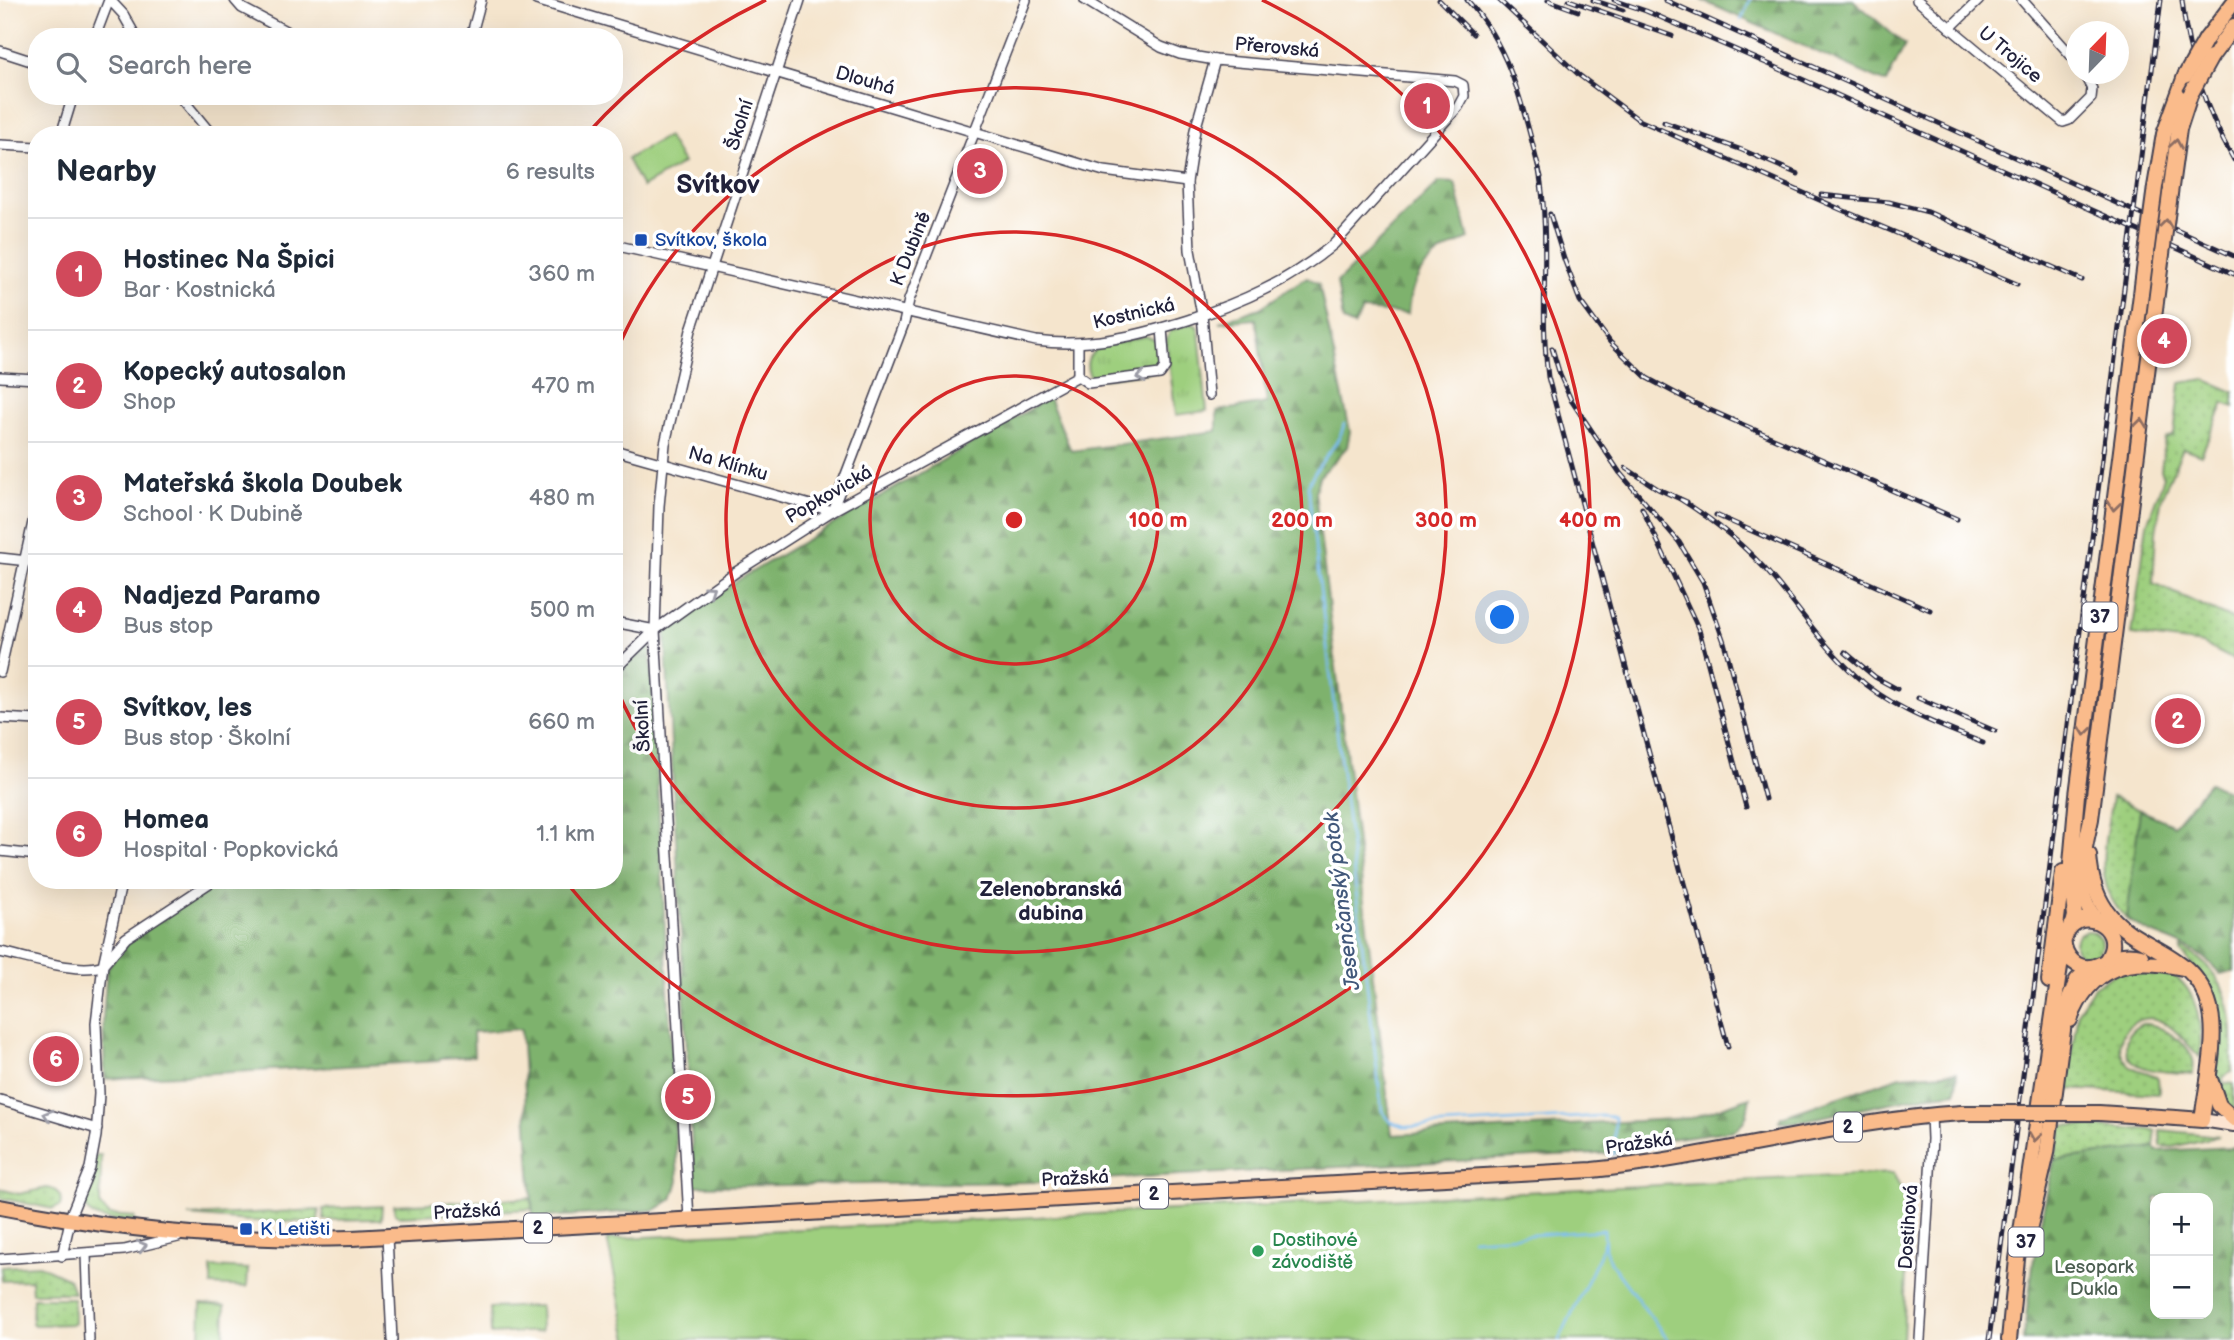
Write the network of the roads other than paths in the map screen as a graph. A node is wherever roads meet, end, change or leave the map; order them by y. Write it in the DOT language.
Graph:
graph roads {
  1 [pos="110,0"];
  2 [pos="235,0"];
  3 [pos="481,0"];
  4 [pos="536,0"];
  5 [pos="800,0"];
  6 [pos="1026,0"];
  7 [pos="1085,0"];
  8 [pos="1917,0"];
  9 [pos="1979,0"];
  10 [pos="2022,0"];
  11 [pos="2234,2"];
  12 [pos="2234,26"];
  13 [pos="99,28"];
  14 [pos="131,28"];
  15 [pos="280,28"];
  16 [pos="473,28"];
  17 [pos="1950,28"];
  18 [pos="2066,49"];
  19 [pos="0,51"];
  20 [pos="28,60"];
  21 [pos="1215,60"];
  22 [pos="775,73"];
  23 [pos="2089,84"];
  24 [pos="1463,99"];
  25 [pos="70,105"];
  26 [pos="187,105"];
  27 [pos="64,126"];
  28 [pos="205,126"];
  29 [pos="976,132"];
  30 [pos="0,145"];
  31 [pos="28,147"];
  32 [pos="1187,182"];
  33 [pos="623,247"];
  34 [pos="711,267"];
  35 [pos="907,313"];
  36 [pos="1202,315"];
  37 [pos="1162,328"];
  38 [pos="1078,344"];
  39 [pos="1078,376"];
  40 [pos="0,377"];
  41 [pos="28,379"];
  42 [pos="1209,395"];
  43 [pos="623,452"];
  44 [pos="663,463"];
  45 [pos="832,511"];
  46 [pos="28,547"];
  47 [pos="0,558"];
  48 [pos="25,561"];
  49 [pos="28,561"];
  50 [pos="623,624"];
  51 [pos="655,630"];
  52 [pos="623,661"];
  53 [pos="0,673"];
  54 [pos="0,718"];
  55 [pos="28,720"];
  56 [pos="2077,795"];
  57 [pos="2091,819"];
  58 [pos="0,851"];
  59 [pos="28,854"];
  60 [pos="120,889"];
  61 [pos="200,889"];
  62 [pos="2099,922"];
  63 [pos="2073,924"];
  64 [pos="2111,937"];
  65 [pos="2064,945"];
  66 [pos="0,952"];
  67 [pos="2106,959"];
  68 [pos="103,965"];
  69 [pos="2091,967"];
  70 [pos="2185,969"];
  71 [pos="2060,1055"];
  72 [pos="2208,1071"];
  73 [pos="2044,1080"];
  74 [pos="0,1100"];
  75 [pos="1931,1115"];
  76 [pos="2234,1119"];
  77 [pos="2202,1121"];
  78 [pos="2234,1125"];
  79 [pos="97,1129"];
  80 [pos="0,1207"];
  81 [pos="689,1219"];
  82 [pos="69,1220"];
  83 [pos="197,1235"];
  84 [pos="387,1236"];
  85 [pos="86,1254"];
  86 [pos="62,1256"];
  87 [pos="0,1259"];
  88 [pos="2013,1311"];
  89 [pos="89,1340"];
  90 [pos="392,1340"];
  91 [pos="1920,1340"];
  92 [pos="2009,1340"];
  1 -- 13 [label="street"];
  1 -- 14 [label="street"];
  2 -- 15 [label="street"];
  3 -- 16 [label="street"];
  4 -- 22 [label="street, Dlouhá"];
  5 -- 22 [label="street, Školní"];
  6 -- 29 [label="street, K Dubině"];
  7 -- 21 [label="street, Přerovská"];
  8 -- 17 [label="street, U Trojice"];
  9 -- 17 [label="street"];
  10 -- 18 [label="street"];
  11 -- 56 [label="main road, 37, one-way, bridge"];
  57 -- 12 [label="main road, 37, one-way, bridge"];
  17 -- 23 [label="street, U Trojice"];
  19 -- 20 [label="street"];
  21 -- 24 [label="street, Přerovská"];
  21 -- 32 [label="street"];
  22 -- 29 [label="street, Dlouhá"];
  22 -- 34 [label="street, Školní"];
  24 -- 36 [label="street, Kostnická"];
  25 -- 27 [label="street"];
  26 -- 28 [label="street"];
  29 -- 32 [label="street, Dlouhá"];
  29 -- 35 [label="street, K Dubině"];
  30 -- 31 [label="street"];
  32 -- 36 [label="street"];
  33 -- 34 [label="street, Kostnická"];
  34 -- 35 [label="street, Kostnická"];
  34 -- 44 [label="street, Školní"];
  35 -- 38 [label="street, Kostnická"];
  35 -- 45 [label="street, K Dubině"];
  36 -- 37 [label="street, Kostnická"];
  36 -- 42 [label="street"];
  37 -- 38 [label="street, Kostnická"];
  37 -- 39 [label="street, one-way"];
  38 -- 39 [label="street"];
  39 -- 45 [label="street, Popkovická"];
  40 -- 41 [label="street"];
  43 -- 44 [label="street, Na Klínku"];
  44 -- 45 [label="street, Na Klínku"];
  44 -- 51 [label="street, Školní"];
  51 -- 45 [label="street, Popkovická, one-way"];
  46 -- 48 [label="street"];
  47 -- 48 [label="street"];
  48 -- 49 [label="street"];
  48 -- 53 [label="street"];
  50 -- 51 [label="street"];
  51 -- 52 [label="street, Popkovická"];
  51 -- 81 [label="street, Školní"];
  54 -- 55 [label="street"];
  56 -- 63 [label="main road, 37"];
  56 -- 73 [label="main road, 37"];
  57 -- 62 [label="main road, 37"];
  57 -- 70 [label="main road"];
  58 -- 59 [label="street"];
  60 -- 68 [label="street"];
  61 -- 68 [label="street"];
  62 -- 63 [label="main road"];
  62 -- 64 [label="main road, 37"];
  63 -- 65 [label="main road, 37"];
  64 -- 67 [label="main road"];
  64 -- 70 [label="main road"];
  65 -- 69 [label="main road"];
  65 -- 73 [label="main road, 37"];
  66 -- 68 [label="street"];
  67 -- 69 [label="main road, 37"];
  67 -- 70 [label="main road"];
  68 -- 79 [label="street"];
  69 -- 71 [label="main road, 37"];
  70 -- 71 [label="main road"];
  70 -- 72 [label="main road"];
  71 -- 88 [label="main road, 37"];
  72 -- 76 [label="main road"];
  72 -- 77 [label="main road"];
  73 -- 88 [label="main road, 37, one-way"];
  79 -- 74 [label="street, one-way"];
  75 -- 77 [label="main road, Pražská / 2, bridge"];
  75 -- 81 [label="main road, Pražská / 2"];
  75 -- 91 [label="street, Dostihová"];
  77 -- 78 [label="main road, Pražská"];
  79 -- 82 [label="street"];
  80 -- 82 [label="main road, Pražská / 2"];
  81 -- 84 [label="main road, Pražská / 2"];
  82 -- 83 [label="main road, Pražská / 2"];
  82 -- 86 [label="street"];
  83 -- 84 [label="main road, Pražská / 2"];
  85 -- 83 [label="street, one-way"];
  84 -- 90 [label="street"];
  85 -- 86 [label="street"];
  85 -- 89 [label="street"];
  86 -- 87 [label="street"];
  88 -- 92 [label="main road, 37"];
}
